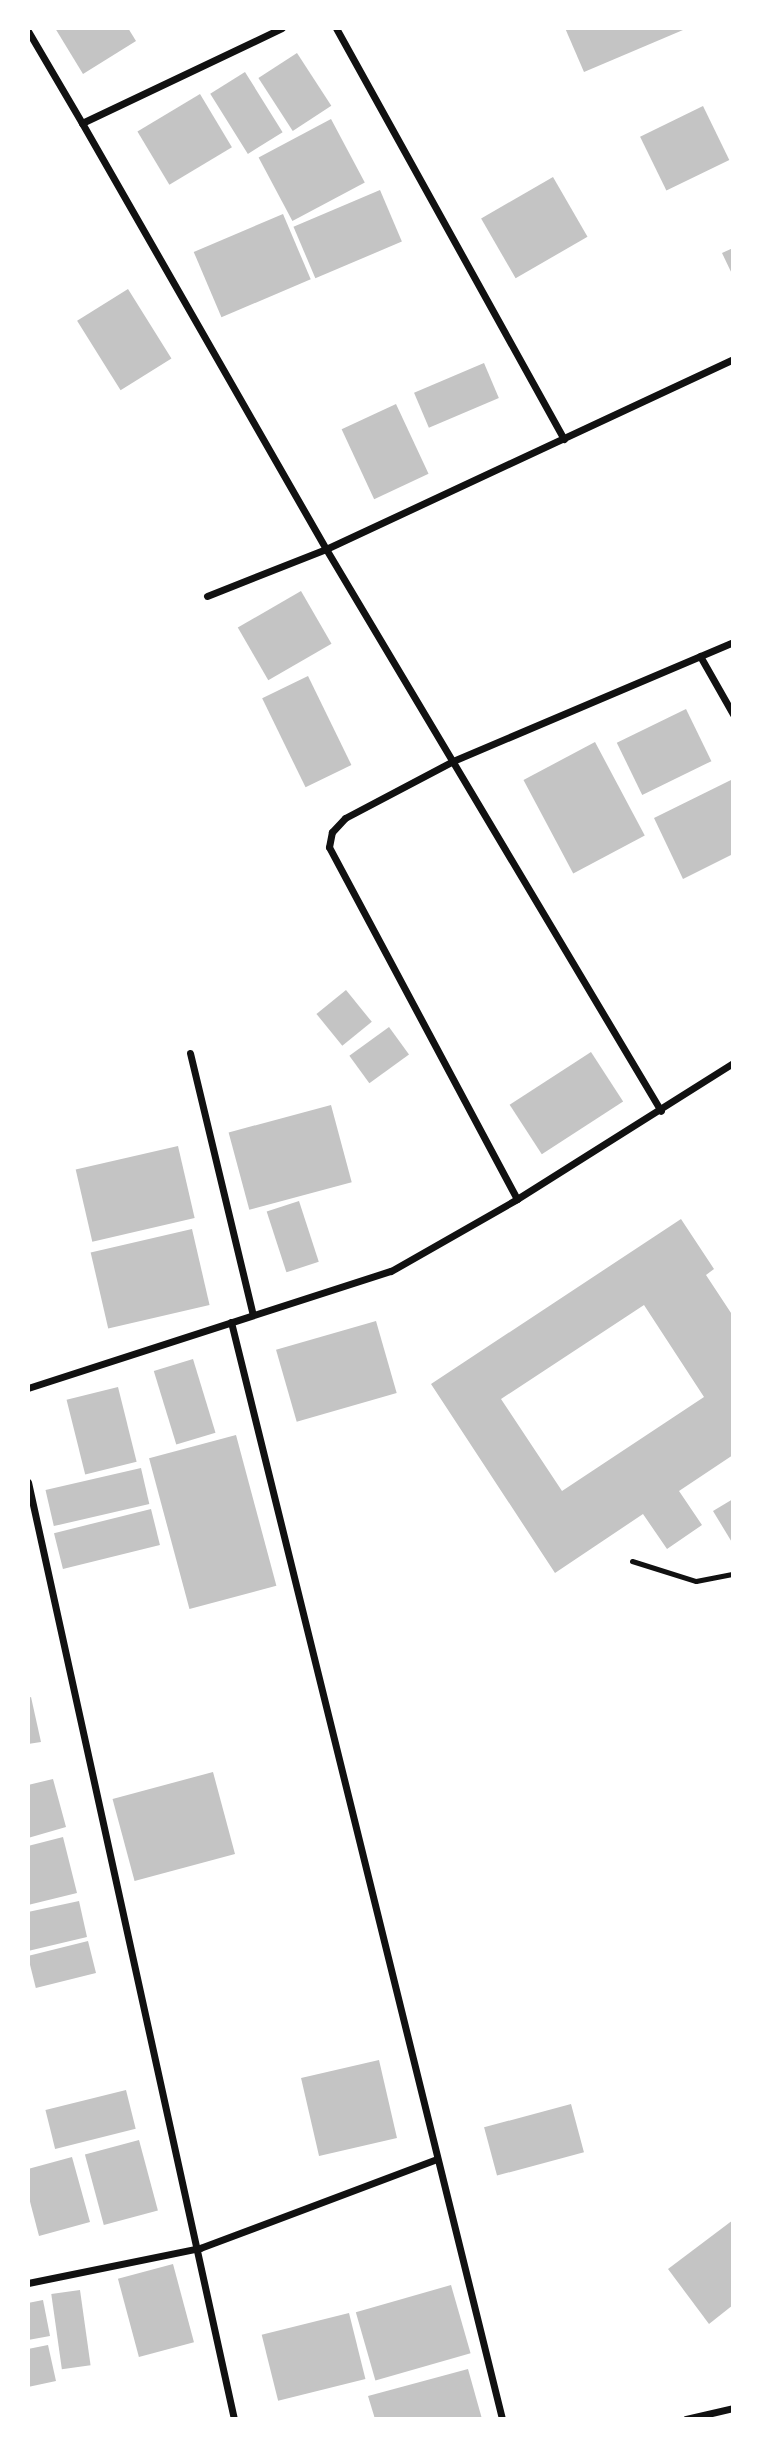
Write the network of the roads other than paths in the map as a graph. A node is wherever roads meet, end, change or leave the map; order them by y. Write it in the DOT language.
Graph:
graph roads {
  1 [pos="282,28"];
  2 [pos="336,28"];
  3 [pos="28,31"];
  4 [pos="82,123"];
  5 [pos="733,359"];
  6 [pos="564,439"];
  7 [pos="326,550"];
  8 [pos="207,596"];
  9 [pos="733,642"];
  10 [pos="700,656"];
  11 [pos="733,714"];
  12 [pos="453,761"];
  13 [pos="190,1053"];
  14 [pos="733,1063"];
  15 [pos="661,1111"];
  16 [pos="517,1199"];
  17 [pos="253,1315"];
  18 [pos="231,1322"];
  19 [pos="28,1388"];
  20 [pos="28,1482"];
  21 [pos="632,1561"];
  22 [pos="733,1574"];
  23 [pos="437,2159"];
  24 [pos="200,2248"];
  25 [pos="28,2283"];
  26 [pos="733,2408"];
  27 [pos="234,2419"];
  28 [pos="502,2419"];
  29 [pos="686,2419"];
  1 -- 4 [label="street"];
  2 -- 6 [label="street"];
  3 -- 4 [label="street"];
  4 -- 7 [label="street"];
  5 -- 6 [label="street"];
  6 -- 7 [label="street"];
  7 -- 8 [label="street"];
  7 -- 12 [label="street"];
  9 -- 10 [label="street"];
  10 -- 11 [label="street"];
  10 -- 12 [label="street"];
  12 -- 15 [label="street"];
  12 -- 16 [label="street"];
  13 -- 17 [label="street"];
  14 -- 15 [label="street"];
  15 -- 16 [label="street"];
  16 -- 17 [label="street"];
  17 -- 18 [label="street"];
  18 -- 19 [label="street"];
  18 -- 23 [label="street"];
  20 -- 24 [label="street"];
  21 -- 22 [label="lane"];
  23 -- 24 [label="street"];
  23 -- 28 [label="street"];
  24 -- 25 [label="street"];
  24 -- 27 [label="street"];
  26 -- 29 [label="street"];
}
